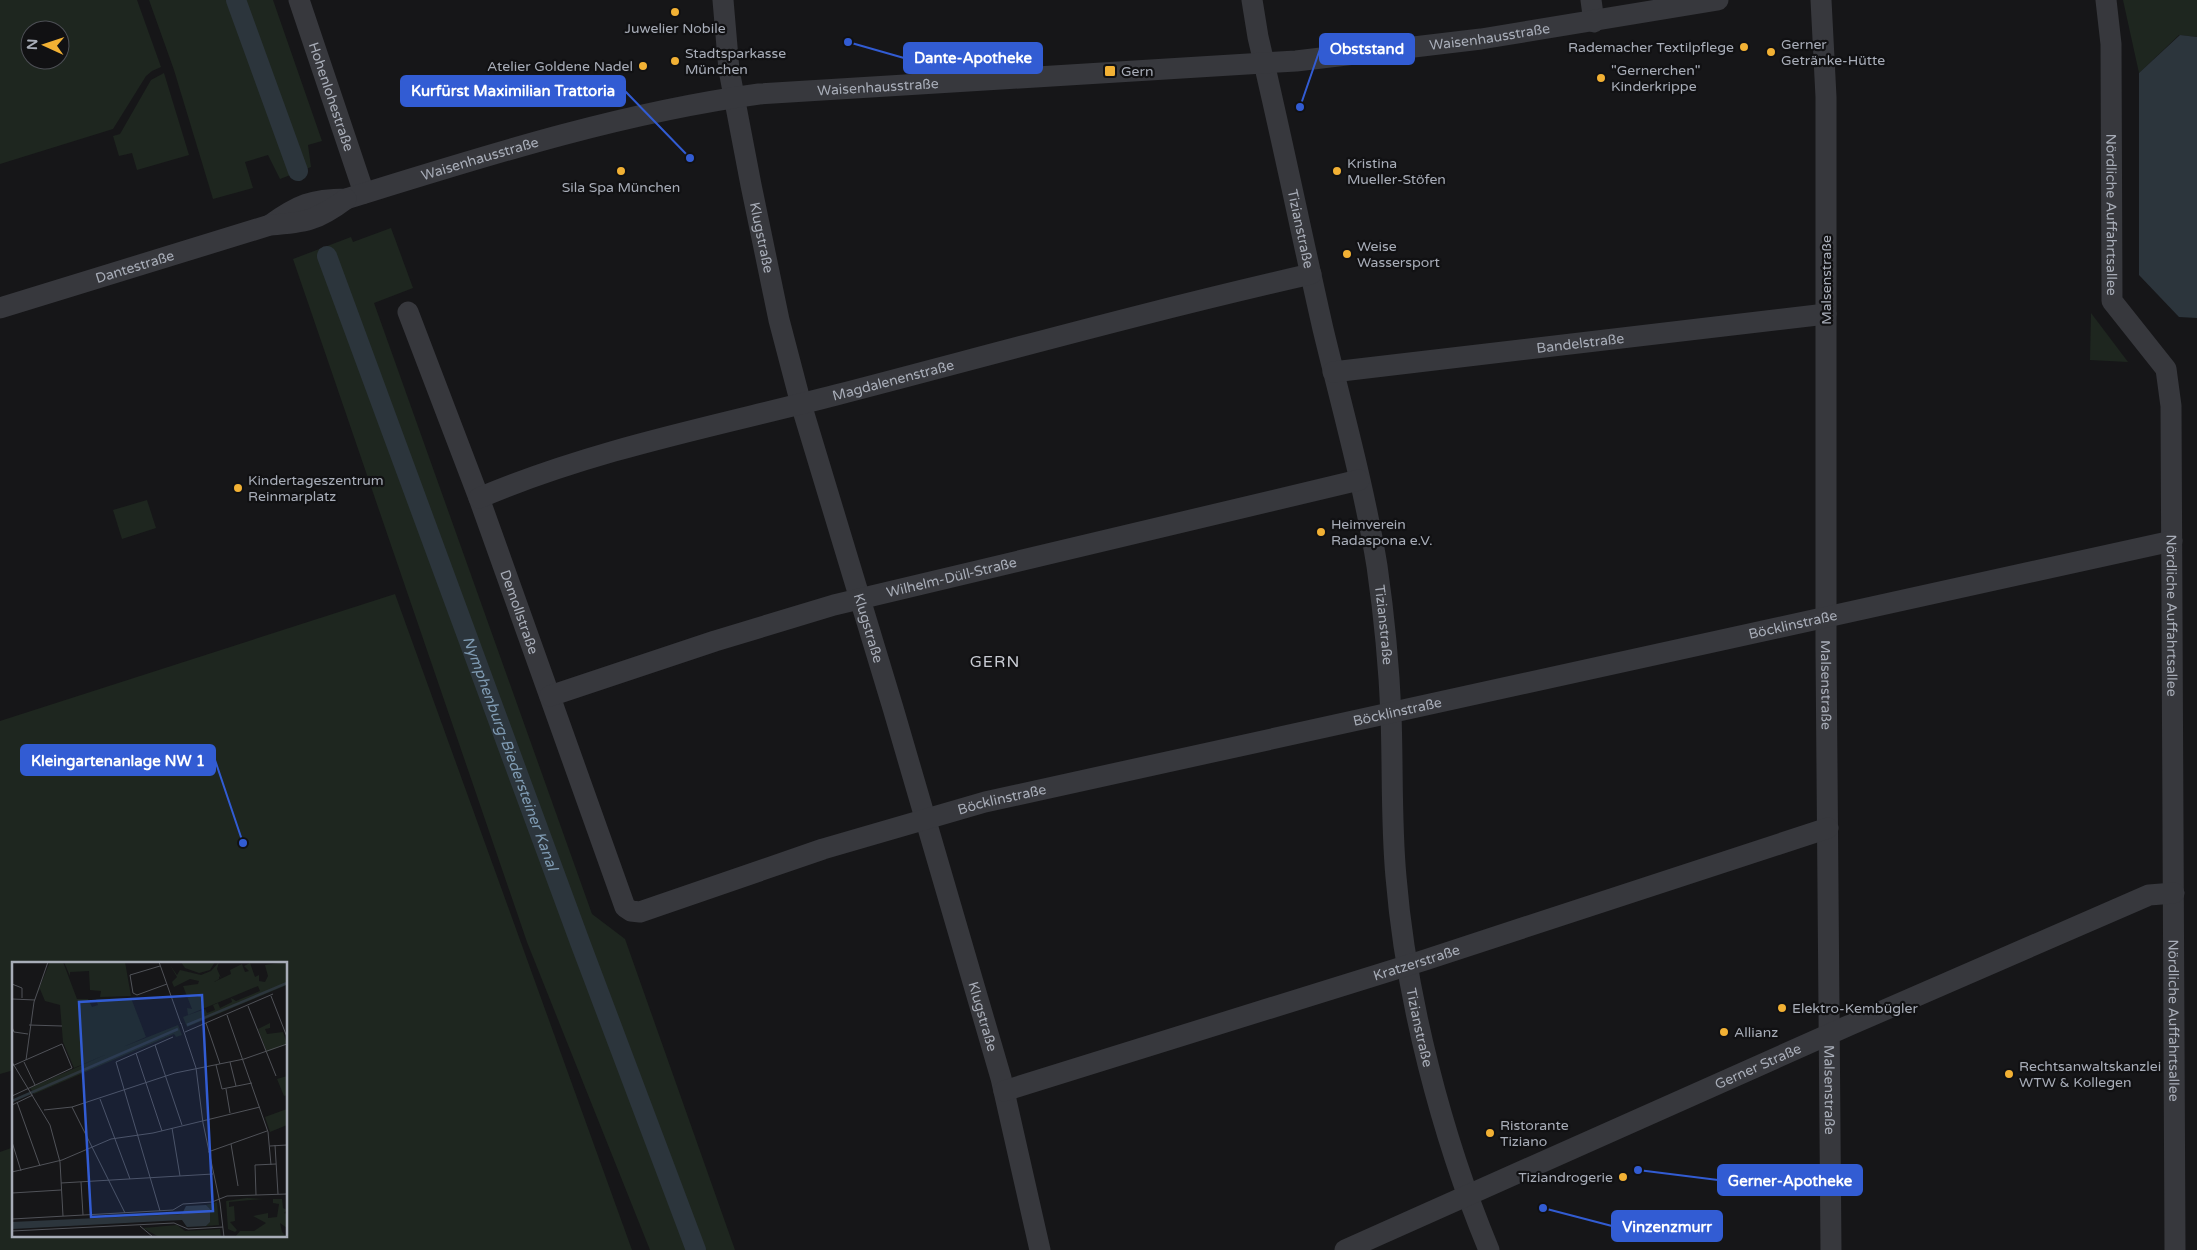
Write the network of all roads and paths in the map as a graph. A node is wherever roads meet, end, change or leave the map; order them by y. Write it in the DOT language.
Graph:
graph roads {
  1 [pos="299,0"];
  2 [pos="723,0"];
  3 [pos="1252,0"];
  4 [pos="1590,0"];
  5 [pos="1718,0"];
  6 [pos="1822,0"];
  7 [pos="2106,0"];
  8 [pos="1594,22"];
  9 [pos="1265,64"];
  10 [pos="734,97"];
  11 [pos="355,196"];
  12 [pos="1311,274"];
  13 [pos="0,308"];
  14 [pos="408,312"];
  15 [pos="1826,314"];
  16 [pos="1333,372"];
  17 [pos="801,404"];
  18 [pos="1359,480"];
  19 [pos="479,498"];
  20 [pos="2172,541"];
  21 [pos="858,599"];
  22 [pos="1827,618"];
  23 [pos="550,696"];
  24 [pos="1391,712"];
  25 [pos="924,818"];
  26 [pos="1828,828"];
  27 [pos="2174,894"];
  28 [pos="631,911"];
  29 [pos="1408,964"];
  30 [pos="1830,1034"];
  31 [pos="1004,1091"];
  32 [pos="1468,1195"];
  33 [pos="1040,1250"];
  34 [pos="1346,1250"];
  35 [pos="1489,1250"];
  36 [pos="1831,1250"];
  37 [pos="2175,1250"];
  1 -- 11 [label="street, Hohenlohestraße"];
  2 -- 10 [label="street, Klugstraße"];
  3 -- 9 [label="street, Tizianstraße"];
  4 -- 8 [label="street"];
  5 -- 8 [label="street, Waisenhausstraße"];
  6 -- 15 [label="street, Malsenstraße"];
  7 -- 20 [label="street, Nördliche Auffahrtsallee"];
  8 -- 9 [label="street, Waisenhausstraße"];
  9 -- 10 [label="street, Waisenhausstraße"];
  9 -- 12 [label="street, Tizianstraße"];
  10 -- 11 [label="street, Waisenhausstraße"];
  10 -- 17 [label="street, Klugstraße"];
  11 -- 13 [label="street, Dantestraße"];
  12 -- 16 [label="street, Tizianstraße"];
  12 -- 17 [label="street, Magdalenenstraße"];
  14 -- 19 [label="street, Demollstraße"];
  15 -- 16 [label="street, Bandelstraße"];
  15 -- 22 [label="street, Malsenstraße"];
  16 -- 18 [label="street, Tizianstraße"];
  17 -- 19 [label="street, Magdalenenstraße"];
  17 -- 21 [label="street, Klugstraße"];
  18 -- 21 [label="street, Wilhelm-Düll-Straße"];
  18 -- 24 [label="street, Tizianstraße"];
  19 -- 23 [label="street, Demollstraße"];
  20 -- 22 [label="street, Böcklinstraße"];
  20 -- 27 [label="street, Nördliche Auffahrtsallee"];
  21 -- 23 [label="street, Wilhelm-Düll-Straße"];
  21 -- 25 [label="street, Klugstraße"];
  22 -- 24 [label="street, Böcklinstraße"];
  22 -- 26 [label="street, Malsenstraße"];
  23 -- 28 [label="street, Demollstraße"];
  24 -- 25 [label="street, Böcklinstraße"];
  24 -- 29 [label="street, Tizianstraße"];
  25 -- 28 [label="street, Böcklinstraße"];
  25 -- 31 [label="street, Klugstraße"];
  26 -- 29 [label="street, Kratzerstraße"];
  26 -- 30 [label="street, Malsenstraße"];
  27 -- 30 [label="street, Gerner Straße"];
  27 -- 37 [label="street, Nördliche Auffahrtsallee"];
  29 -- 31 [label="street, Kratzerstraße"];
  29 -- 32 [label="street, Tizianstraße"];
  30 -- 32 [label="street, Gerner Straße"];
  30 -- 36 [label="street, Malsenstraße"];
  31 -- 33 [label="street, Klugstraße"];
  32 -- 34 [label="street, Gerner Straße"];
  32 -- 35 [label="street, Tizianstraße"];
}
